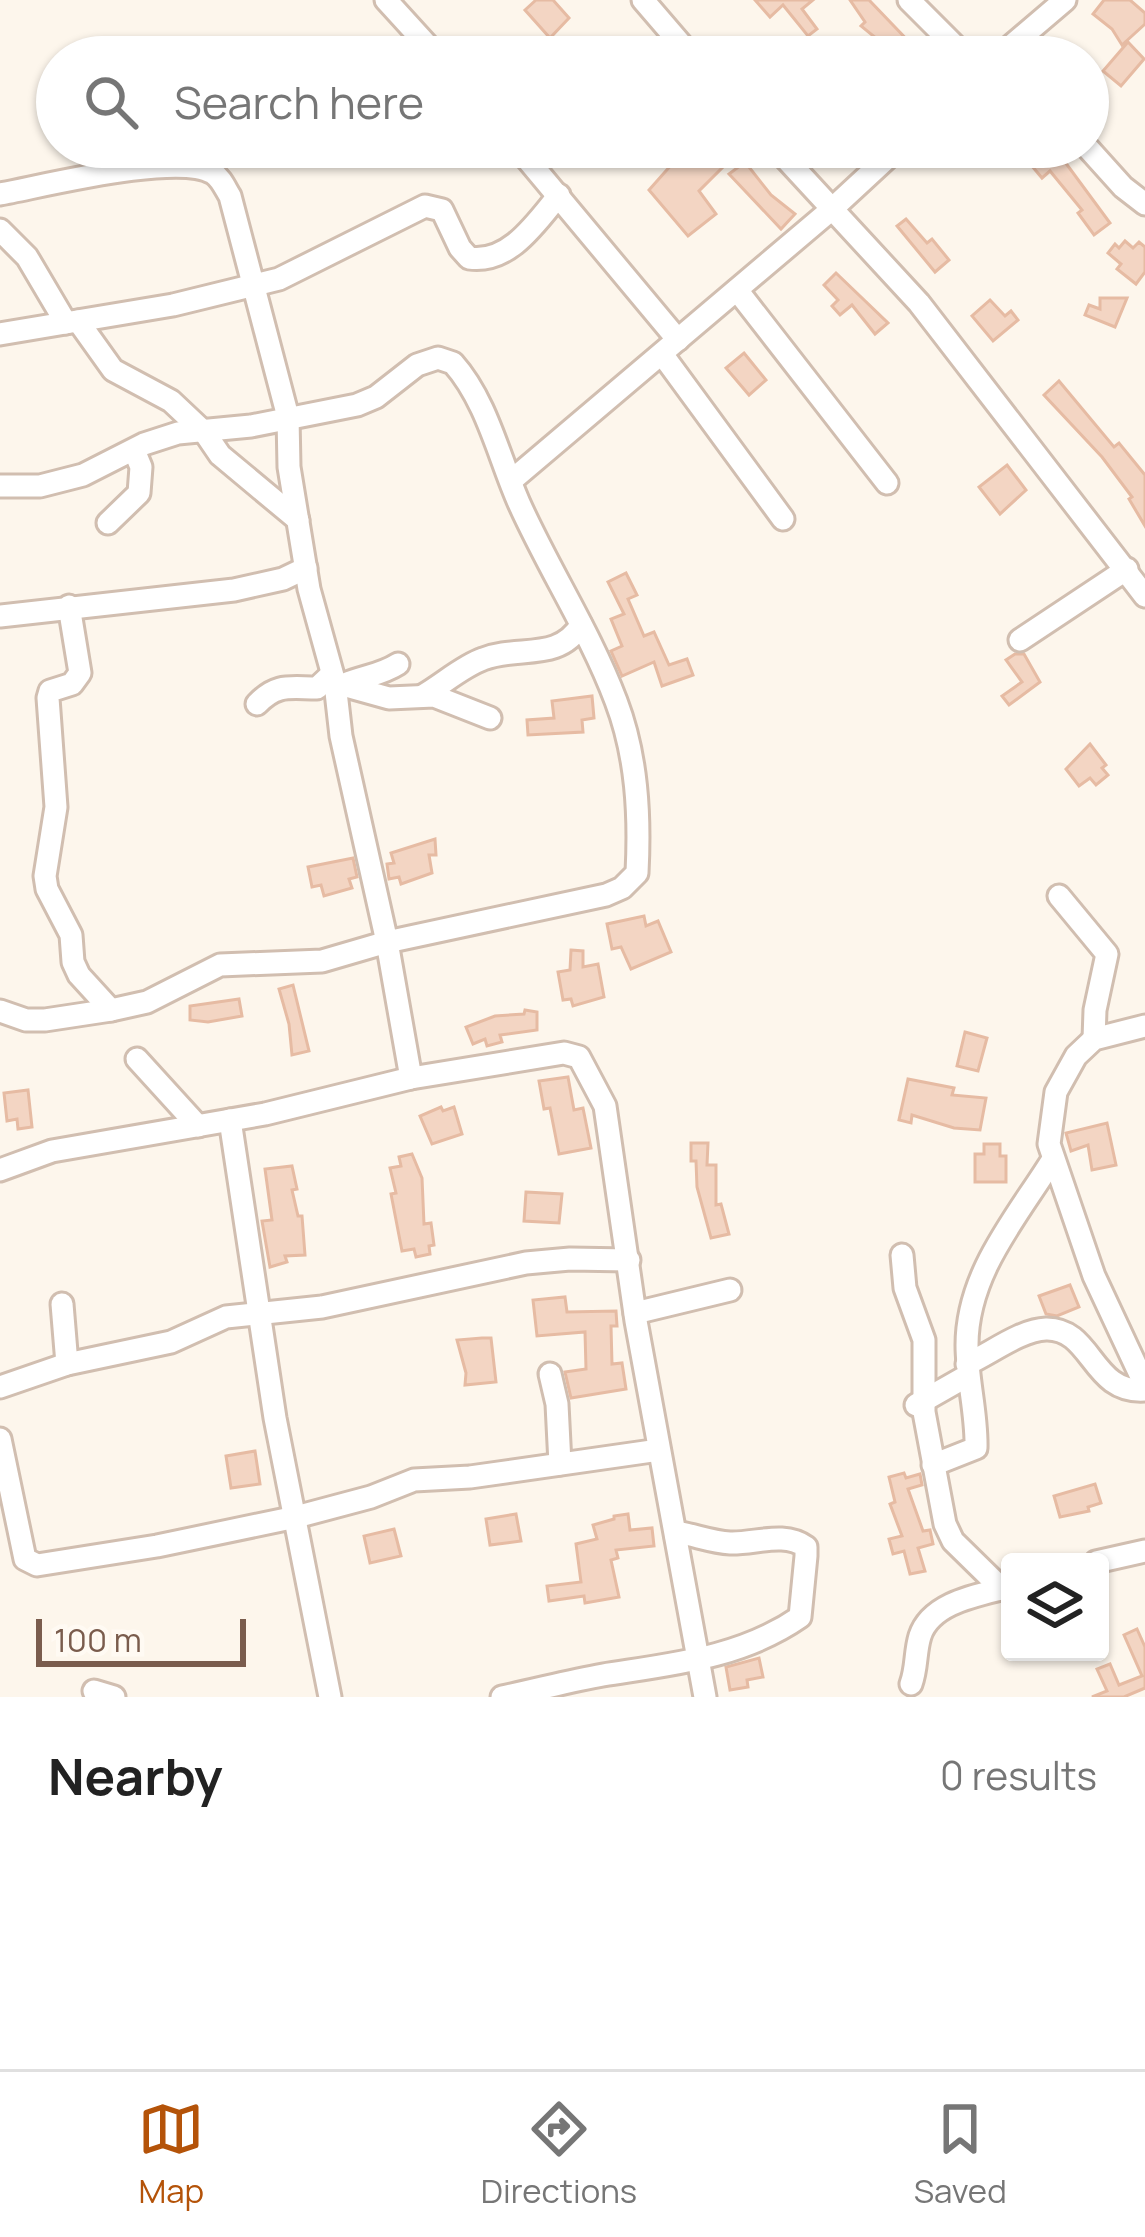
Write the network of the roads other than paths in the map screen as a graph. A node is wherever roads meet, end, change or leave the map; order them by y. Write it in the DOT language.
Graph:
graph roads {
  1 [pos="386,0"];
  2 [pos="643,0"];
  3 [pos="909,0"];
  4 [pos="1065,0"];
  5 [pos="419,36"];
  6 [pos="674,36"];
  7 [pos="945,36"];
  8 [pos="1023,36"];
  9 [pos="182,168"];
  10 [pos="198,168"];
  11 [pos="536,168"];
  12 [pos="794,168"];
  13 [pos="876,168"];
  14 [pos="1106,168"];
  15 [pos="0,194"];
  16 [pos="559,195"];
  17 [pos="1145,204"];
  18 [pos="832,209"];
  19 [pos="0,230"];
  20 [pos="254,285"];
  21 [pos="737,290"];
  22 [pos="72,322"];
  23 [pos="0,334"];
  24 [pos="670,347"];
  25 [pos="288,417"];
  26 [pos="205,433"];
  27 [pos="134,450"];
  28 [pos="512,480"];
  29 [pos="887,483"];
  30 [pos="0,486"];
  31 [pos="782,519"];
  32 [pos="298,520"];
  33 [pos="108,524"];
  34 [pos="306,568"];
  35 [pos="1127,569"];
  36 [pos="1145,596"];
  37 [pos="0,600"];
  38 [pos="69,606"];
  39 [pos="11,615"];
  40 [pos="581,625"];
  41 [pos="1020,640"];
  42 [pos="398,664"];
  43 [pos="338,681"];
  44 [pos="424,695"];
  45 [pos="257,704"];
  46 [pos="490,718"];
  47 [pos="1059,896"];
  48 [pos="387,942"];
  49 [pos="111,1010"];
  50 [pos="0,1011"];
  51 [pos="1145,1026"];
  52 [pos="1094,1040"];
  53 [pos="137,1058"];
  54 [pos="411,1078"];
  55 [pos="230,1120"];
  56 [pos="198,1126"];
  57 [pos="1053,1159"];
  58 [pos="0,1170"];
  59 [pos="902,1255"];
  60 [pos="629,1260"];
  61 [pos="730,1290"];
  62 [pos="62,1304"];
  63 [pos="260,1312"];
  64 [pos="635,1313"];
  65 [pos="67,1364"];
  66 [pos="968,1370"];
  67 [pos="550,1374"];
  68 [pos="0,1388"];
  69 [pos="1145,1388"];
  70 [pos="917,1404"];
  71 [pos="0,1439"];
  72 [pos="659,1450"];
  73 [pos="560,1464"];
  74 [pos="933,1465"];
  75 [pos="296,1517"];
  76 [pos="676,1537"];
  77 [pos="1145,1551"];
  78 [pos="1109,1559"];
  79 [pos="1001,1584"];
  80 [pos="1001,1590"];
  81 [pos="698,1659"];
  82 [pos="910,1684"];
  83 [pos="330,1697"];
  84 [pos="502,1697"];
  85 [pos="705,1697"];
  1 -- 5 [label="street"];
  2 -- 6 [label="street"];
  3 -- 7 [label="street"];
  4 -- 8 [label="street"];
  9 -- 15 [label="street"];
  10 -- 20 [label="street"];
  11 -- 16 [label="street"];
  12 -- 18 [label="street"];
  13 -- 18 [label="street"];
  14 -- 17 [label="street"];
  16 -- 20 [label="street"];
  16 -- 24 [label="street"];
  18 -- 21 [label="street"];
  18 -- 35 [label="street"];
  19 -- 22 [label="street"];
  20 -- 22 [label="street"];
  20 -- 25 [label="street"];
  21 -- 24 [label="street"];
  21 -- 29 [label="street"];
  22 -- 23 [label="street"];
  22 -- 26 [label="street"];
  24 -- 28 [label="street"];
  24 -- 31 [label="street"];
  25 -- 26 [label="street"];
  25 -- 28 [label="street"];
  25 -- 32 [label="street"];
  26 -- 27 [label="street"];
  26 -- 32 [label="street"];
  27 -- 30 [label="street"];
  27 -- 33 [label="street"];
  28 -- 40 [label="street"];
  32 -- 34 [label="street"];
  34 -- 38 [label="street"];
  34 -- 43 [label="street"];
  35 -- 36 [label="street"];
  35 -- 41 [label="street"];
  37 -- 39 [label="street"];
  38 -- 39 [label="street"];
  38 -- 49 [label="street"];
  40 -- 44 [label="street"];
  40 -- 48 [label="street"];
  42 -- 43 [label="street"];
  43 -- 44 [label="street"];
  43 -- 45 [label="street"];
  43 -- 48 [label="street"];
  44 -- 46 [label="street"];
  47 -- 52 [label="street"];
  48 -- 49 [label="street"];
  48 -- 54 [label="street"];
  49 -- 50 [label="street"];
  51 -- 52 [label="street"];
  52 -- 57 [label="street"];
  53 -- 56 [label="street"];
  54 -- 55 [label="street"];
  54 -- 60 [label="street"];
  55 -- 56 [label="street"];
  55 -- 63 [label="street"];
  56 -- 58 [label="street"];
  57 -- 66 [label="street"];
  57 -- 69 [label="street"];
  59 -- 70 [label="street"];
  60 -- 63 [label="street"];
  60 -- 64 [label="street"];
  61 -- 64 [label="street"];
  62 -- 65 [label="street"];
  63 -- 65 [label="street"];
  63 -- 75 [label="street"];
  64 -- 72 [label="street"];
  65 -- 68 [label="street"];
  66 -- 69 [label="street"];
  66 -- 70 [label="street"];
  66 -- 74 [label="street"];
  67 -- 73 [label="street"];
  70 -- 74 [label="street"];
  71 -- 75 [label="street"];
  72 -- 73 [label="street"];
  72 -- 76 [label="street"];
  73 -- 75 [label="street"];
  74 -- 79 [label="street"];
  75 -- 83 [label="street"];
  76 -- 81 [label="street"];
  76 -- 81 [label="street"];
  77 -- 78 [label="street"];
  80 -- 82 [label="street"];
  81 -- 84 [label="street"];
  81 -- 85 [label="street"];
}
